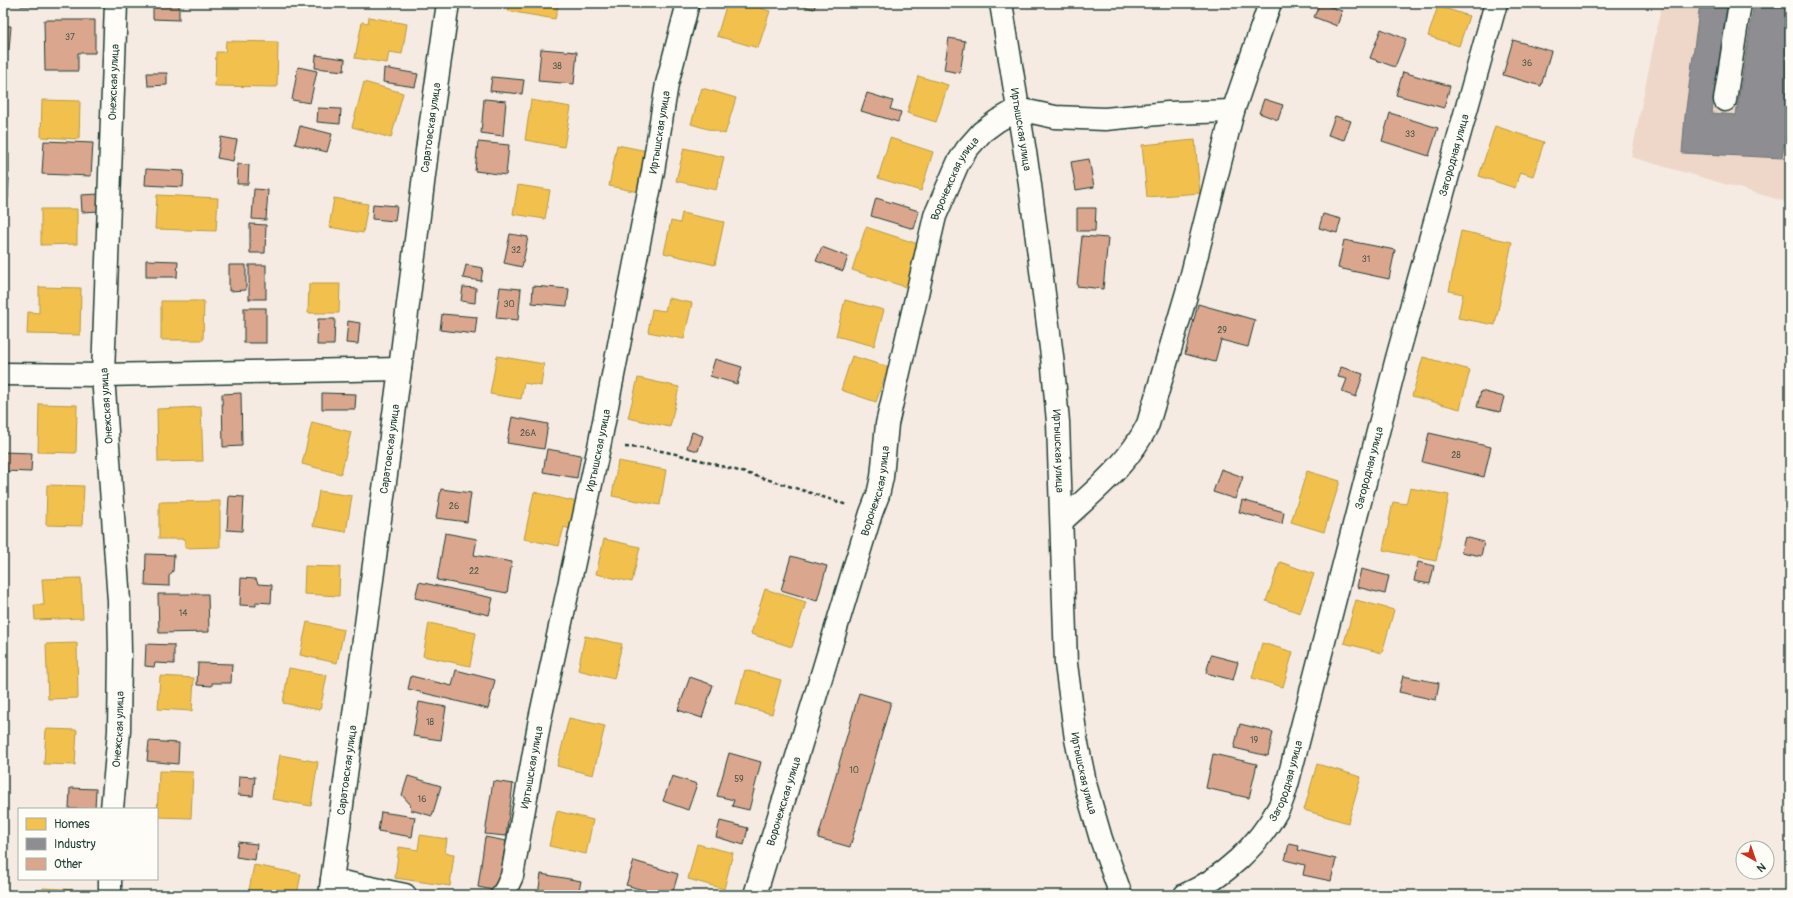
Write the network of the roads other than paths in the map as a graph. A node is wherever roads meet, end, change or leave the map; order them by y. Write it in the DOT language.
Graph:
graph roads {
  1 [pos="116,3"];
  2 [pos="448,3"];
  3 [pos="688,3"];
  4 [pos="1001,3"];
  5 [pos="1270,3"];
  6 [pos="1496,3"];
  7 [pos="1740,3"];
  8 [pos="1725,100"];
  9 [pos="1018,109"];
  10 [pos="1233,111"];
  11 [pos="400,370"];
  12 [pos="3,374"];
  13 [pos="103,375"];
  14 [pos="1062,521"];
  15 [pos="112,808"];
  16 [pos="110,880"];
  17 [pos="331,887"];
  18 [pos="110,895"];
  19 [pos="404,895"];
  20 [pos="502,895"];
  21 [pos="755,895"];
  22 [pos="1121,895"];
  23 [pos="1185,895"];
  1 -- 13 [label="street, Онежская улица"];
  2 -- 11 [label="street, Саратовская улица"];
  3 -- 20 [label="street, Иртышская улица"];
  4 -- 9 [label="street, Иртышская улица"];
  5 -- 10 [label="street"];
  6 -- 23 [label="street, Загородная улица"];
  7 -- 8 [label="street"];
  9 -- 10 [label="street"];
  9 -- 14 [label="street, Иртышская улица"];
  9 -- 21 [label="street, Воронежская улица"];
  10 -- 14 [label="street"];
  11 -- 13 [label="street"];
  11 -- 17 [label="street, Саратовская улица"];
  12 -- 13 [label="street"];
  13 -- 15 [label="street, Онежская улица"];
  14 -- 22 [label="street, Иртышская улица"];
  16 -- 18 [label="street"];
  17 -- 19 [label="street"];
}
